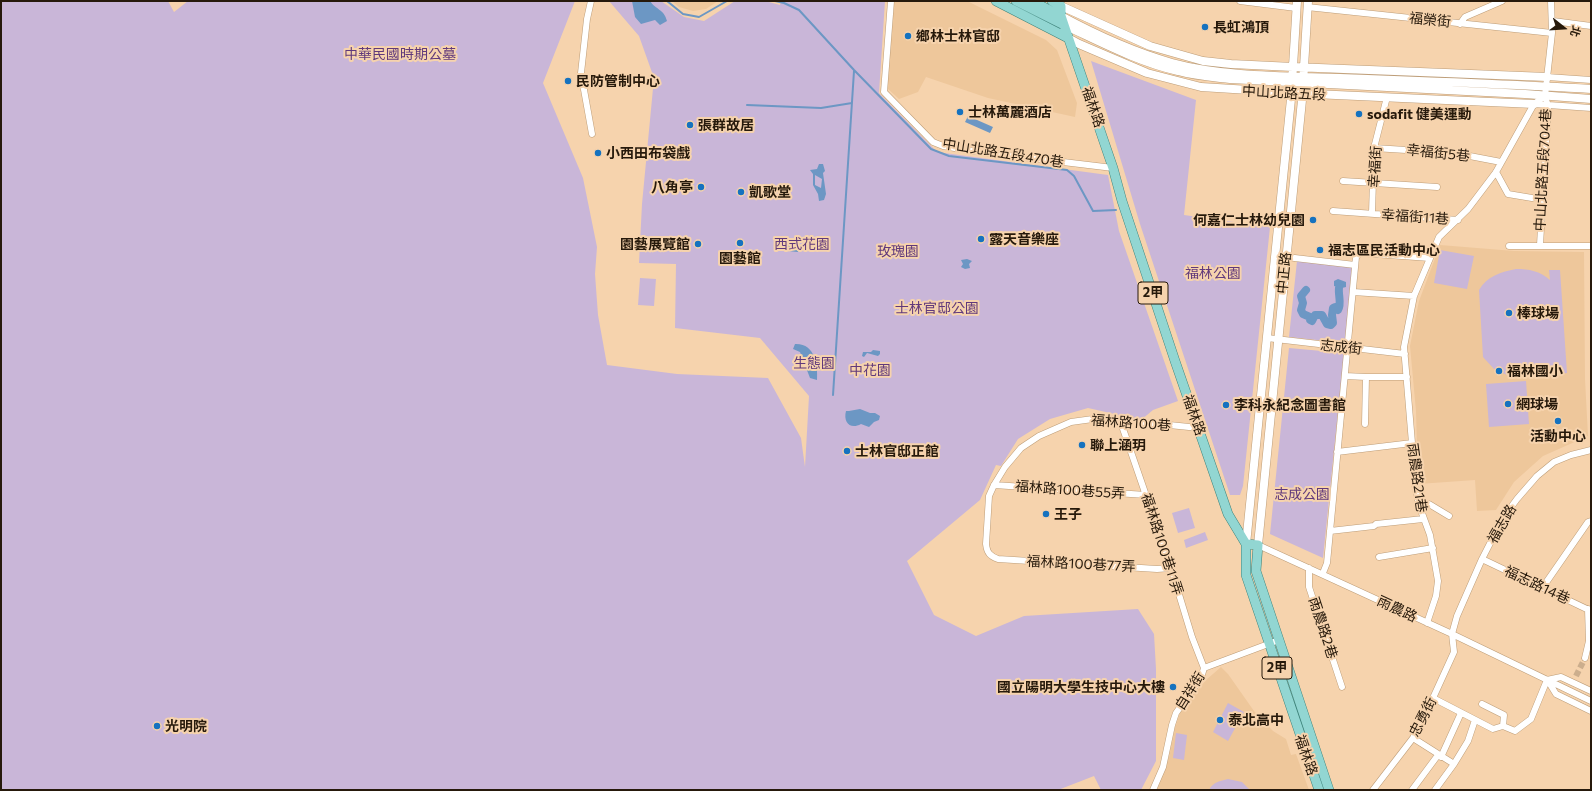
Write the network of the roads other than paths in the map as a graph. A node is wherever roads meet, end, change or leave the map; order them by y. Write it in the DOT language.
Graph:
graph roads {
  1 [pos="591,1"];
  2 [pos="890,1"];
  3 [pos="996,1"];
  4 [pos="1016,1"];
  5 [pos="1032,1"];
  6 [pos="1052,1"];
  7 [pos="1240,1"];
  8 [pos="1502,1"];
  9 [pos="1551,1"];
  10 [pos="1061,3"];
  11 [pos="1297,4"];
  12 [pos="1307,4"];
  13 [pos="1063,20"];
  14 [pos="1553,21"];
  15 [pos="1460,24"];
  16 [pos="1591,26"];
  17 [pos="1552,33"];
  18 [pos="1068,38"];
  19 [pos="1304,68"];
  20 [pos="1292,75"];
  21 [pos="1547,77"];
  22 [pos="1303,80"];
  23 [pos="1591,80"];
  24 [pos="1546,86"];
  25 [pos="1591,88"];
  26 [pos="1291,93"];
  27 [pos="1302,94"];
  28 [pos="1545,96"];
  29 [pos="1387,97"];
  30 [pos="1591,99"];
  31 [pos="1534,104"];
  32 [pos="1548,106"];
  33 [pos="1591,108"];
  34 [pos="592,134"];
  35 [pos="1374,148"];
  36 [pos="1501,162"];
  37 [pos="1113,168"];
  38 [pos="1496,172"];
  39 [pos="1343,181"];
  40 [pos="1373,184"];
  41 [pos="1437,187"];
  42 [pos="1532,198"];
  43 [pos="1333,211"];
  44 [pos="1372,214"];
  45 [pos="1458,220"];
  46 [pos="1540,245"];
  47 [pos="1509,246"];
  48 [pos="1591,246"];
  49 [pos="1286,257"];
  50 [pos="1430,258"];
  51 [pos="1355,265"];
  52 [pos="1353,292"];
  53 [pos="1414,296"];
  54 [pos="1267,338"];
  55 [pos="1278,340"];
  56 [pos="1348,348"];
  57 [pos="1405,354"];
  58 [pos="1345,376"];
  59 [pos="1407,377"];
  60 [pos="1366,378"];
  61 [pos="1120,420"];
  62 [pos="1365,424"];
  63 [pos="1199,428"];
  64 [pos="1412,443"];
  65 [pos="1591,450"];
  66 [pos="1337,452"];
  67 [pos="994,485"];
  68 [pos="1146,495"];
  69 [pos="1419,506"];
  70 [pos="1449,516"];
  71 [pos="1423,519"];
  72 [pos="1591,521"];
  73 [pos="1330,531"];
  74 [pos="1246,544"];
  75 [pos="1258,544"];
  76 [pos="1432,548"];
  77 [pos="991,557"];
  78 [pos="1379,557"];
  79 [pos="1482,559"];
  80 [pos="1171,568"];
  81 [pos="1309,568"];
  82 [pos="1323,574"];
  83 [pos="1543,588"];
  84 [pos="1589,610"];
  85 [pos="1427,623"];
  86 [pos="1452,634"];
  87 [pos="1279,640"];
  88 [pos="1269,644"];
  89 [pos="1585,658"];
  90 [pos="1204,668"];
  91 [pos="1576,676"];
  92 [pos="1547,680"];
  93 [pos="1573,683"];
  94 [pos="1342,687"];
  95 [pos="1591,691"];
  96 [pos="1433,698"];
  97 [pos="1591,701"];
  98 [pos="1482,704"];
  99 [pos="1591,710"];
  100 [pos="1461,713"];
  101 [pos="1474,720"];
  102 [pos="1503,726"];
  103 [pos="1413,738"];
  104 [pos="1439,756"];
  105 [pos="1454,764"];
  106 [pos="1153,790"];
  107 [pos="1319,790"];
  108 [pos="1329,790"];
  109 [pos="1373,790"];
  110 [pos="1412,790"];
  111 [pos="1435,790"];
  1 -- 34 [label="street"];
  2 -- 37 [label="street, 中山北路五段470巷"];
  3 -- 18 [label="main road, 中山北路五段"];
  4 -- 13 [label="main road, 中山北路五段"];
  5 -- 13 [label="main road, 中山北路五段"];
  6 -- 10 [label="main road, 中山北路五段"];
  7 -- 11 [label="street"];
  8 -- 15 [label="street"];
  9 -- 14 [label="street"];
  10 -- 13 [label="main road"];
  10 -- 20 [label="main road, 中山北路五段"];
  11 -- 20 [label="main road, 中正路"];
  12 -- 15 [label="street, 福榮街"];
  12 -- 19 [label="main road, 中正路"];
  13 -- 18 [label="main road, 2甲"];
  13 -- 20 [label="main road, 中山北路五段"];
  14 -- 16 [label="street"];
  14 -- 17 [label="street"];
  15 -- 17 [label="street, 福榮街"];
  17 -- 21 [label="street"];
  18 -- 26 [label="main road, 中山北路五段"];
  18 -- 37 [label="main road, 福林路 / 2甲"];
  19 -- 20 [label="main road, 中山北路五段"];
  19 -- 21 [label="main road, 中山北路五段"];
  19 -- 22 [label="main road, 中正路"];
  20 -- 22 [label="main road, 中山北路五段"];
  20 -- 26 [label="main road, 中正路"];
  21 -- 23 [label="street, 中山北路五段"];
  21 -- 24 [label="street"];
  22 -- 24 [label="main road, 中山北路五段"];
  22 -- 27 [label="main road, 中正路"];
  22 -- 28 [label="main road, 中山北路五段"];
  24 -- 25 [label="main road, 中山北路五段"];
  24 -- 28 [label="street"];
  26 -- 27 [label="main road, 中山北路五段"];
  26 -- 54 [label="main road, 中正路"];
  27 -- 29 [label="main road, 中山北路五段"];
  27 -- 49 [label="main road, 中正路"];
  28 -- 30 [label="main road, 中山北路五段"];
  28 -- 31 [label="street"];
  28 -- 32 [label="street, 中山北路五段704巷"];
  29 -- 31 [label="main road, 中山北路五段"];
  29 -- 35 [label="street, 幸福街"];
  31 -- 32 [label="street, 中山北路五段"];
  31 -- 36 [label="street, 雨農路21巷"];
  32 -- 33 [label="street, 中山北路五段"];
  32 -- 46 [label="street, 中山北路五段704巷"];
  35 -- 36 [label="street, 幸福街5巷"];
  35 -- 40 [label="street, 幸福街"];
  36 -- 38 [label="street, 雨農路21巷"];
  37 -- 63 [label="main road, 福林路 / 2甲"];
  38 -- 42 [label="street"];
  38 -- 45 [label="street, 雨農路21巷"];
  39 -- 40 [label="street"];
  40 -- 41 [label="street"];
  40 -- 44 [label="street, 幸福街"];
  43 -- 44 [label="street, 幸福街11巷"];
  44 -- 45 [label="street, 幸福街11巷"];
  45 -- 50 [label="street, 雨農路21巷"];
  46 -- 47 [label="street"];
  46 -- 48 [label="street"];
  49 -- 51 [label="street"];
  49 -- 55 [label="main road, 中正路"];
  50 -- 51 [label="street"];
  50 -- 53 [label="street, 雨農路21巷"];
  51 -- 52 [label="street"];
  52 -- 53 [label="street"];
  52 -- 56 [label="street"];
  53 -- 57 [label="street, 雨農路21巷"];
  54 -- 55 [label="street, 志成街"];
  54 -- 74 [label="main road, 中正路"];
  55 -- 56 [label="street, 志成街"];
  55 -- 75 [label="main road, 中正路"];
  56 -- 57 [label="street, 志成街"];
  56 -- 58 [label="street"];
  57 -- 59 [label="street, 雨農路21巷"];
  58 -- 60 [label="street"];
  58 -- 66 [label="street"];
  59 -- 60 [label="street"];
  59 -- 64 [label="street, 雨農路21巷"];
  60 -- 62 [label="street"];
  61 -- 63 [label="street, 福林路100巷"];
  61 -- 67 [label="street, 福林路100巷"];
  61 -- 68 [label="street, 福林路100巷11弄"];
  63 -- 74 [label="main road, 福林路 / 2甲"];
  64 -- 66 [label="street"];
  64 -- 69 [label="street, 雨農路21巷"];
  65 -- 79 [label="street, 福志路"];
  66 -- 73 [label="street"];
  67 -- 68 [label="street, 福林路100巷55弄"];
  67 -- 77 [label="street, 福林路100巷"];
  68 -- 80 [label="street, 福林路100巷11弄"];
  69 -- 70 [label="street"];
  69 -- 71 [label="street, 雨農路21巷"];
  71 -- 73 [label="street"];
  71 -- 76 [label="street, 雨農路21巷"];
  72 -- 83 [label="street"];
  73 -- 82 [label="street"];
  74 -- 75 [label="main road, 雨農路"];
  74 -- 88 [label="main road, 福林路 / 2甲"];
  75 -- 81 [label="street, 雨農路"];
  75 -- 87 [label="main road, 福林路 / 2甲"];
  76 -- 78 [label="street"];
  76 -- 85 [label="street, 雨農路21巷"];
  77 -- 80 [label="street, 福林路100巷77弄"];
  79 -- 83 [label="street, 福志路14巷"];
  79 -- 86 [label="street, 福志路"];
  80 -- 90 [label="street, 福林路100巷11弄"];
  81 -- 82 [label="street, 雨農路"];
  81 -- 94 [label="street, 雨農路2巷"];
  82 -- 85 [label="street, 雨農路"];
  83 -- 84 [label="street, 福志路14巷"];
  84 -- 89 [label="street"];
  85 -- 86 [label="street, 雨農路"];
  86 -- 92 [label="street, 雨農路"];
  86 -- 96 [label="street, 忠勇街"];
  87 -- 88 [label="street, 自祥街"];
  87 -- 108 [label="main road, 福林路 / 2甲"];
  88 -- 90 [label="street, 自祥街"];
  88 -- 107 [label="main road, 福林路 / 2甲"];
  90 -- 106 [label="street, 自祥街"];
  91 -- 93 [label="street"];
  92 -- 93 [label="street, 雨農路"];
  92 -- 97 [label="street, 雨農路"];
  92 -- 99 [label="street, 雨農路"];
  92 -- 102 [label="street"];
  93 -- 95 [label="street, 雨農路"];
  96 -- 100 [label="street"];
  96 -- 103 [label="street, 忠勇街"];
  98 -- 102 [label="street"];
  100 -- 101 [label="street"];
  100 -- 104 [label="street"];
  101 -- 102 [label="street"];
  101 -- 105 [label="street"];
  103 -- 104 [label="street"];
  103 -- 109 [label="street, 忠勇街"];
  104 -- 105 [label="street"];
  104 -- 110 [label="street"];
  105 -- 111 [label="street"];
}
